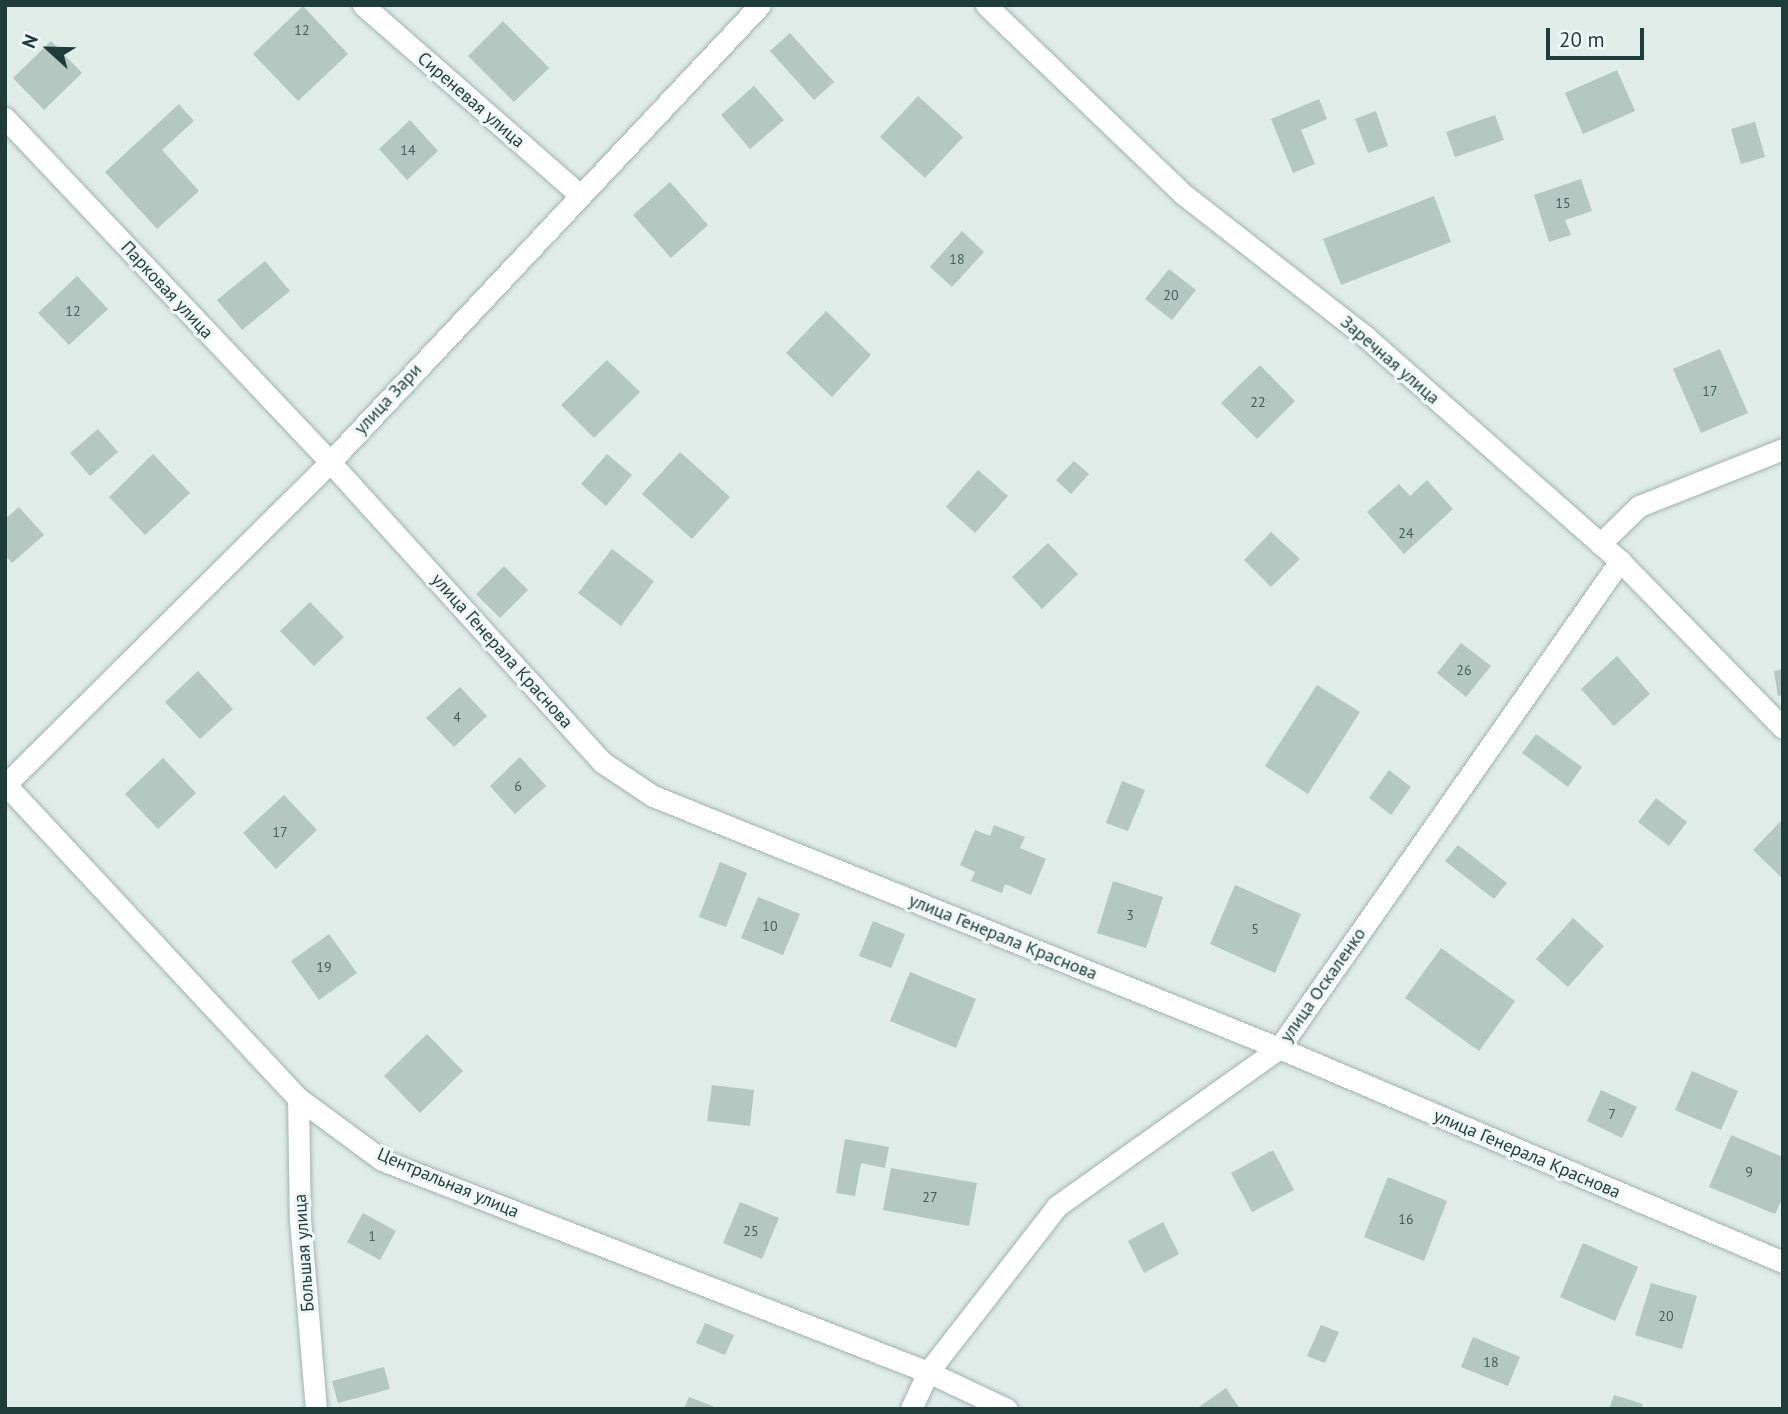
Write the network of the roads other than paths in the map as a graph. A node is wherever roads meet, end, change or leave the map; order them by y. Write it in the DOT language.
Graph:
graph roads {
  1 [pos="363,5"];
  2 [pos="760,5"];
  3 [pos="986,5"];
  4 [pos="5,118"];
  5 [pos="580,195"];
  6 [pos="1783,449"];
  7 [pos="330,462"];
  8 [pos="1600,544"];
  9 [pos="1620,561"];
  10 [pos="1783,728"];
  11 [pos="6,784"];
  12 [pos="1279,1048"];
  13 [pos="298,1098"];
  14 [pos="1783,1262"];
  15 [pos="928,1372"];
  16 [pos="316,1409"];
  17 [pos="911,1409"];
  18 [pos="1007,1409"];
  1 -- 5 [label="street, Сиреневая улица"];
  2 -- 5 [label="street, улица Зари"];
  3 -- 8 [label="street, Заречная улица"];
  4 -- 7 [label="street, Парковая улица"];
  5 -- 7 [label="street, улица Зари"];
  6 -- 8 [label="street"];
  7 -- 11 [label="street, улица Зари"];
  7 -- 12 [label="street, улица Генерала Краснова"];
  8 -- 9 [label="street, Заречная улица"];
  9 -- 10 [label="street, Заречная улица"];
  9 -- 12 [label="street, улица Оскаленко"];
  11 -- 13 [label="street, Центральная улица"];
  12 -- 14 [label="street, улица Генерала Краснова"];
  12 -- 15 [label="street, улица Оскаленко"];
  13 -- 15 [label="street, Центральная улица"];
  13 -- 16 [label="street, Большая улица"];
  15 -- 17 [label="street, улица Оскаленко"];
  15 -- 18 [label="street, Центральная улица"];
}
